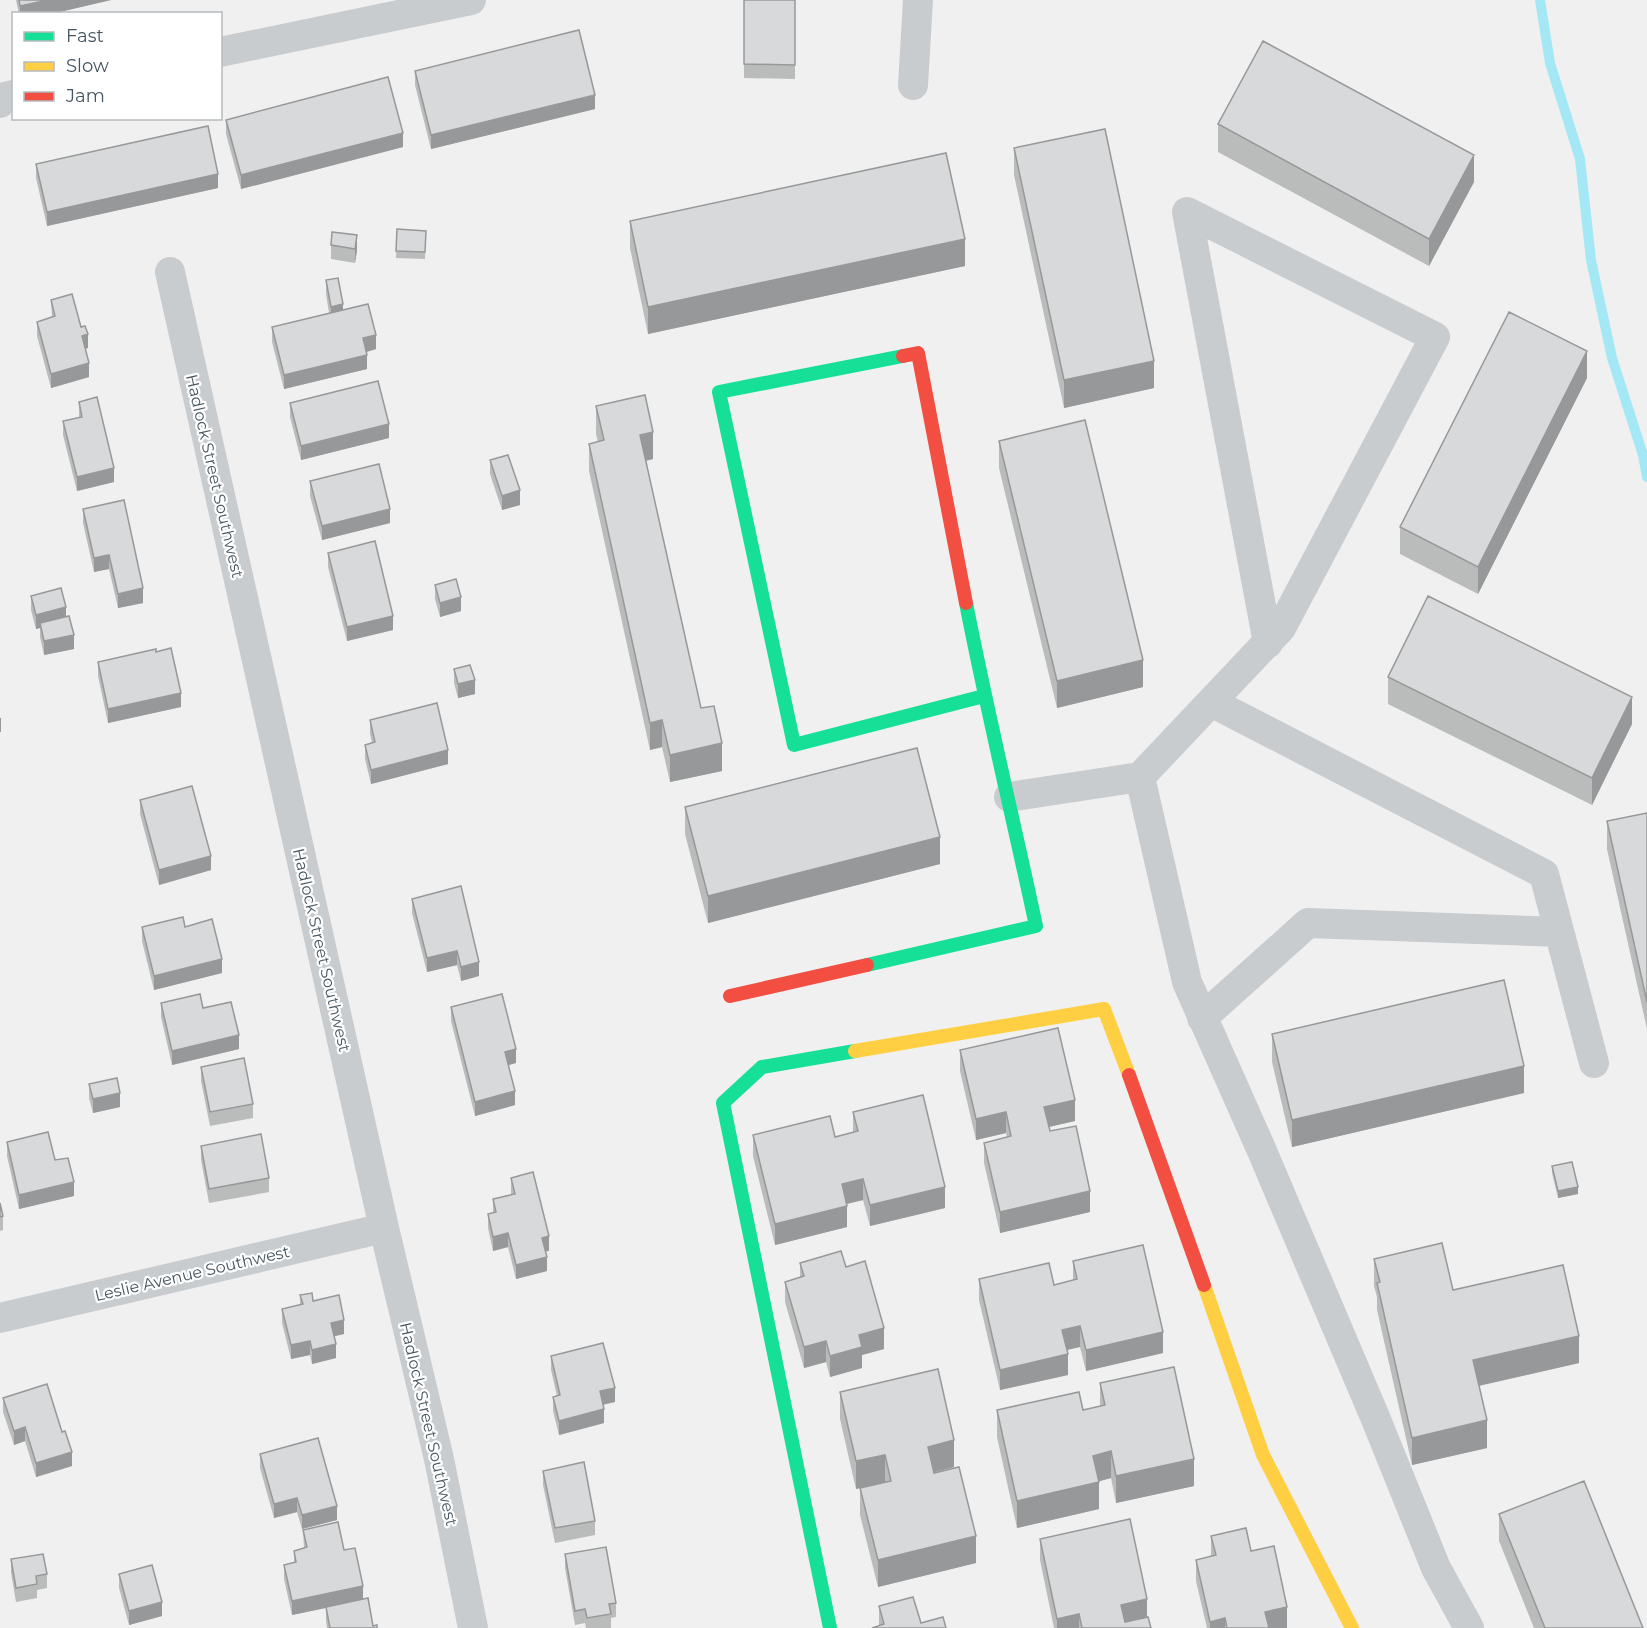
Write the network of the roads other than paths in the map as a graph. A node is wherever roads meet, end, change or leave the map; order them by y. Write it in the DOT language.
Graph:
graph roads {
  1 [pos="471,0"];
  2 [pos="918,0"];
  3 [pos="222,52"];
  4 [pos="913,85"];
  5 [pos="170,272"];
  6 [pos="1268,643"];
  7 [pos="984,696"];
  8 [pos="1211,702"];
  9 [pos="1140,777"];
  10 [pos="1009,797"];
  11 [pos="1559,932"];
  12 [pos="730,996"];
  13 [pos="1202,1018"];
  14 [pos="1594,1063"];
  15 [pos="384,1228"];
  16 [pos="0,1318"];
  17 [pos="473,1628"];
  18 [pos="830,1628"];
  19 [pos="1352,1628"];
  20 [pos="1469,1628"];
  1 -- 3 [label="street"];
  2 -- 4 [label="street"];
  5 -- 15 [label="street, Hadlock Street Southwest"];
  6 -- 6 [label="street"];
  6 -- 8 [label="street"];
  7 -- 7 [label="street"];
  7 -- 10 [label="street"];
  8 -- 9 [label="street"];
  8 -- 11 [label="street"];
  9 -- 10 [label="street"];
  9 -- 13 [label="street"];
  10 -- 12 [label="street"];
  11 -- 13 [label="street"];
  11 -- 14 [label="street"];
  13 -- 20 [label="street"];
  15 -- 16 [label="street, Leslie Avenue Southwest"];
  15 -- 17 [label="street, Hadlock Street Southwest"];
  18 -- 19 [label="street"];
}
